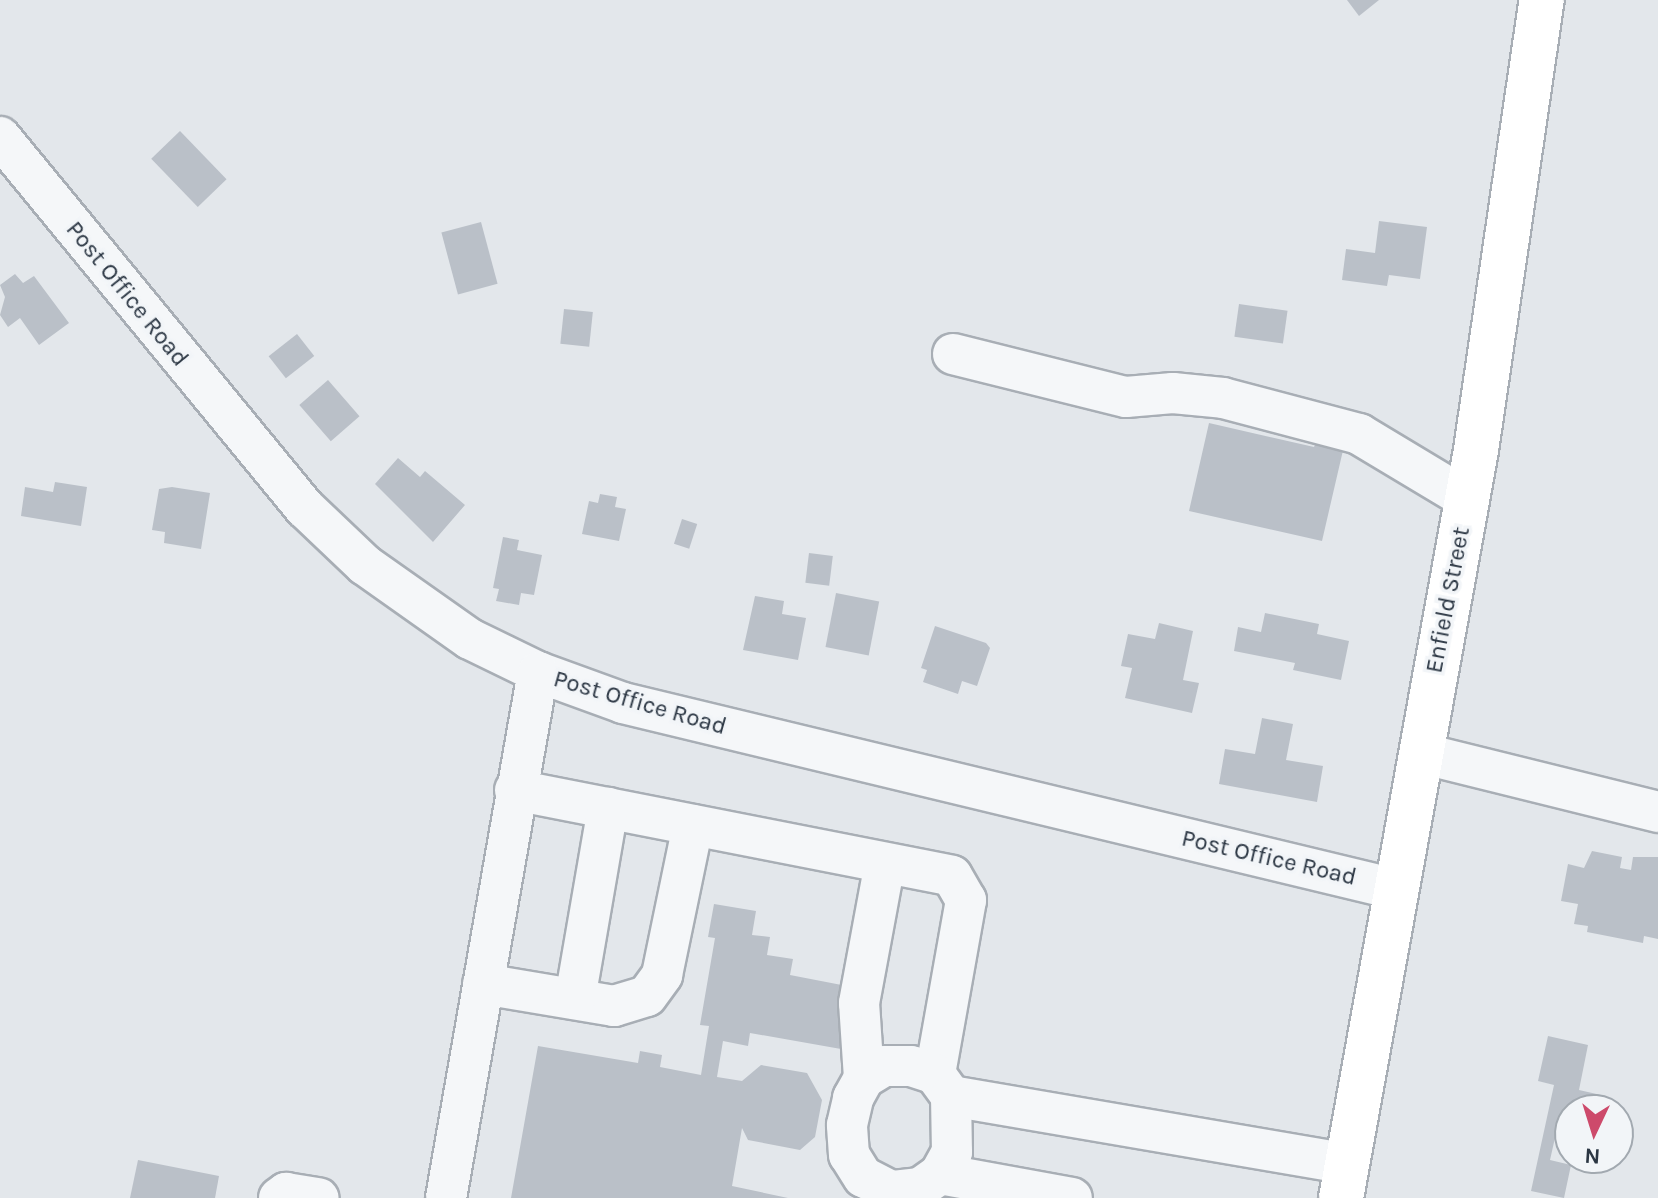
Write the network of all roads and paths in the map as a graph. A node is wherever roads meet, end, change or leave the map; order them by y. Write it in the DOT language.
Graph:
graph roads {
  1 [pos="1542,0"];
  2 [pos="0,137"];
  3 [pos="953,354"];
  4 [pos="1467,499"];
  5 [pos="538,672"];
  6 [pos="1420,753"];
  7 [pos="515,790"];
  8 [pos="608,808"];
  9 [pos="1658,812"];
  10 [pos="693,825"];
  11 [pos="885,863"];
  12 [pos="1395,889"];
  13 [pos="483,984"];
  14 [pos="575,999"];
  15 [pos="864,1078"];
  16 [pos="943,1085"];
  17 [pos="940,1174"];
  18 [pos="1348,1188"];
  19 [pos="279,1198"];
  20 [pos="319,1198"];
  21 [pos="446,1198"];
  22 [pos="1072,1198"];
  1 -- 4 [label="main road, Enfield Street"];
  2 -- 5 [label="street, Post Office Road"];
  3 -- 4 [label="street"];
  4 -- 6 [label="main road, Enfield Street"];
  5 -- 7 [label="street"];
  5 -- 12 [label="street, Post Office Road"];
  6 -- 9 [label="street"];
  6 -- 12 [label="main road, Enfield Street"];
  7 -- 8 [label="street"];
  7 -- 13 [label="street"];
  8 -- 10 [label="street"];
  8 -- 14 [label="street"];
  10 -- 11 [label="street"];
  10 -- 14 [label="street"];
  11 -- 15 [label="street"];
  11 -- 16 [label="street"];
  12 -- 18 [label="main road, Enfield Street"];
  13 -- 14 [label="street"];
  13 -- 21 [label="street"];
  15 -- 16 [label="street"];
  15 -- 17 [label="street"];
  16 -- 17 [label="street"];
  16 -- 18 [label="street"];
  17 -- 22 [label="street"];
  19 -- 20 [label="street"];
}
